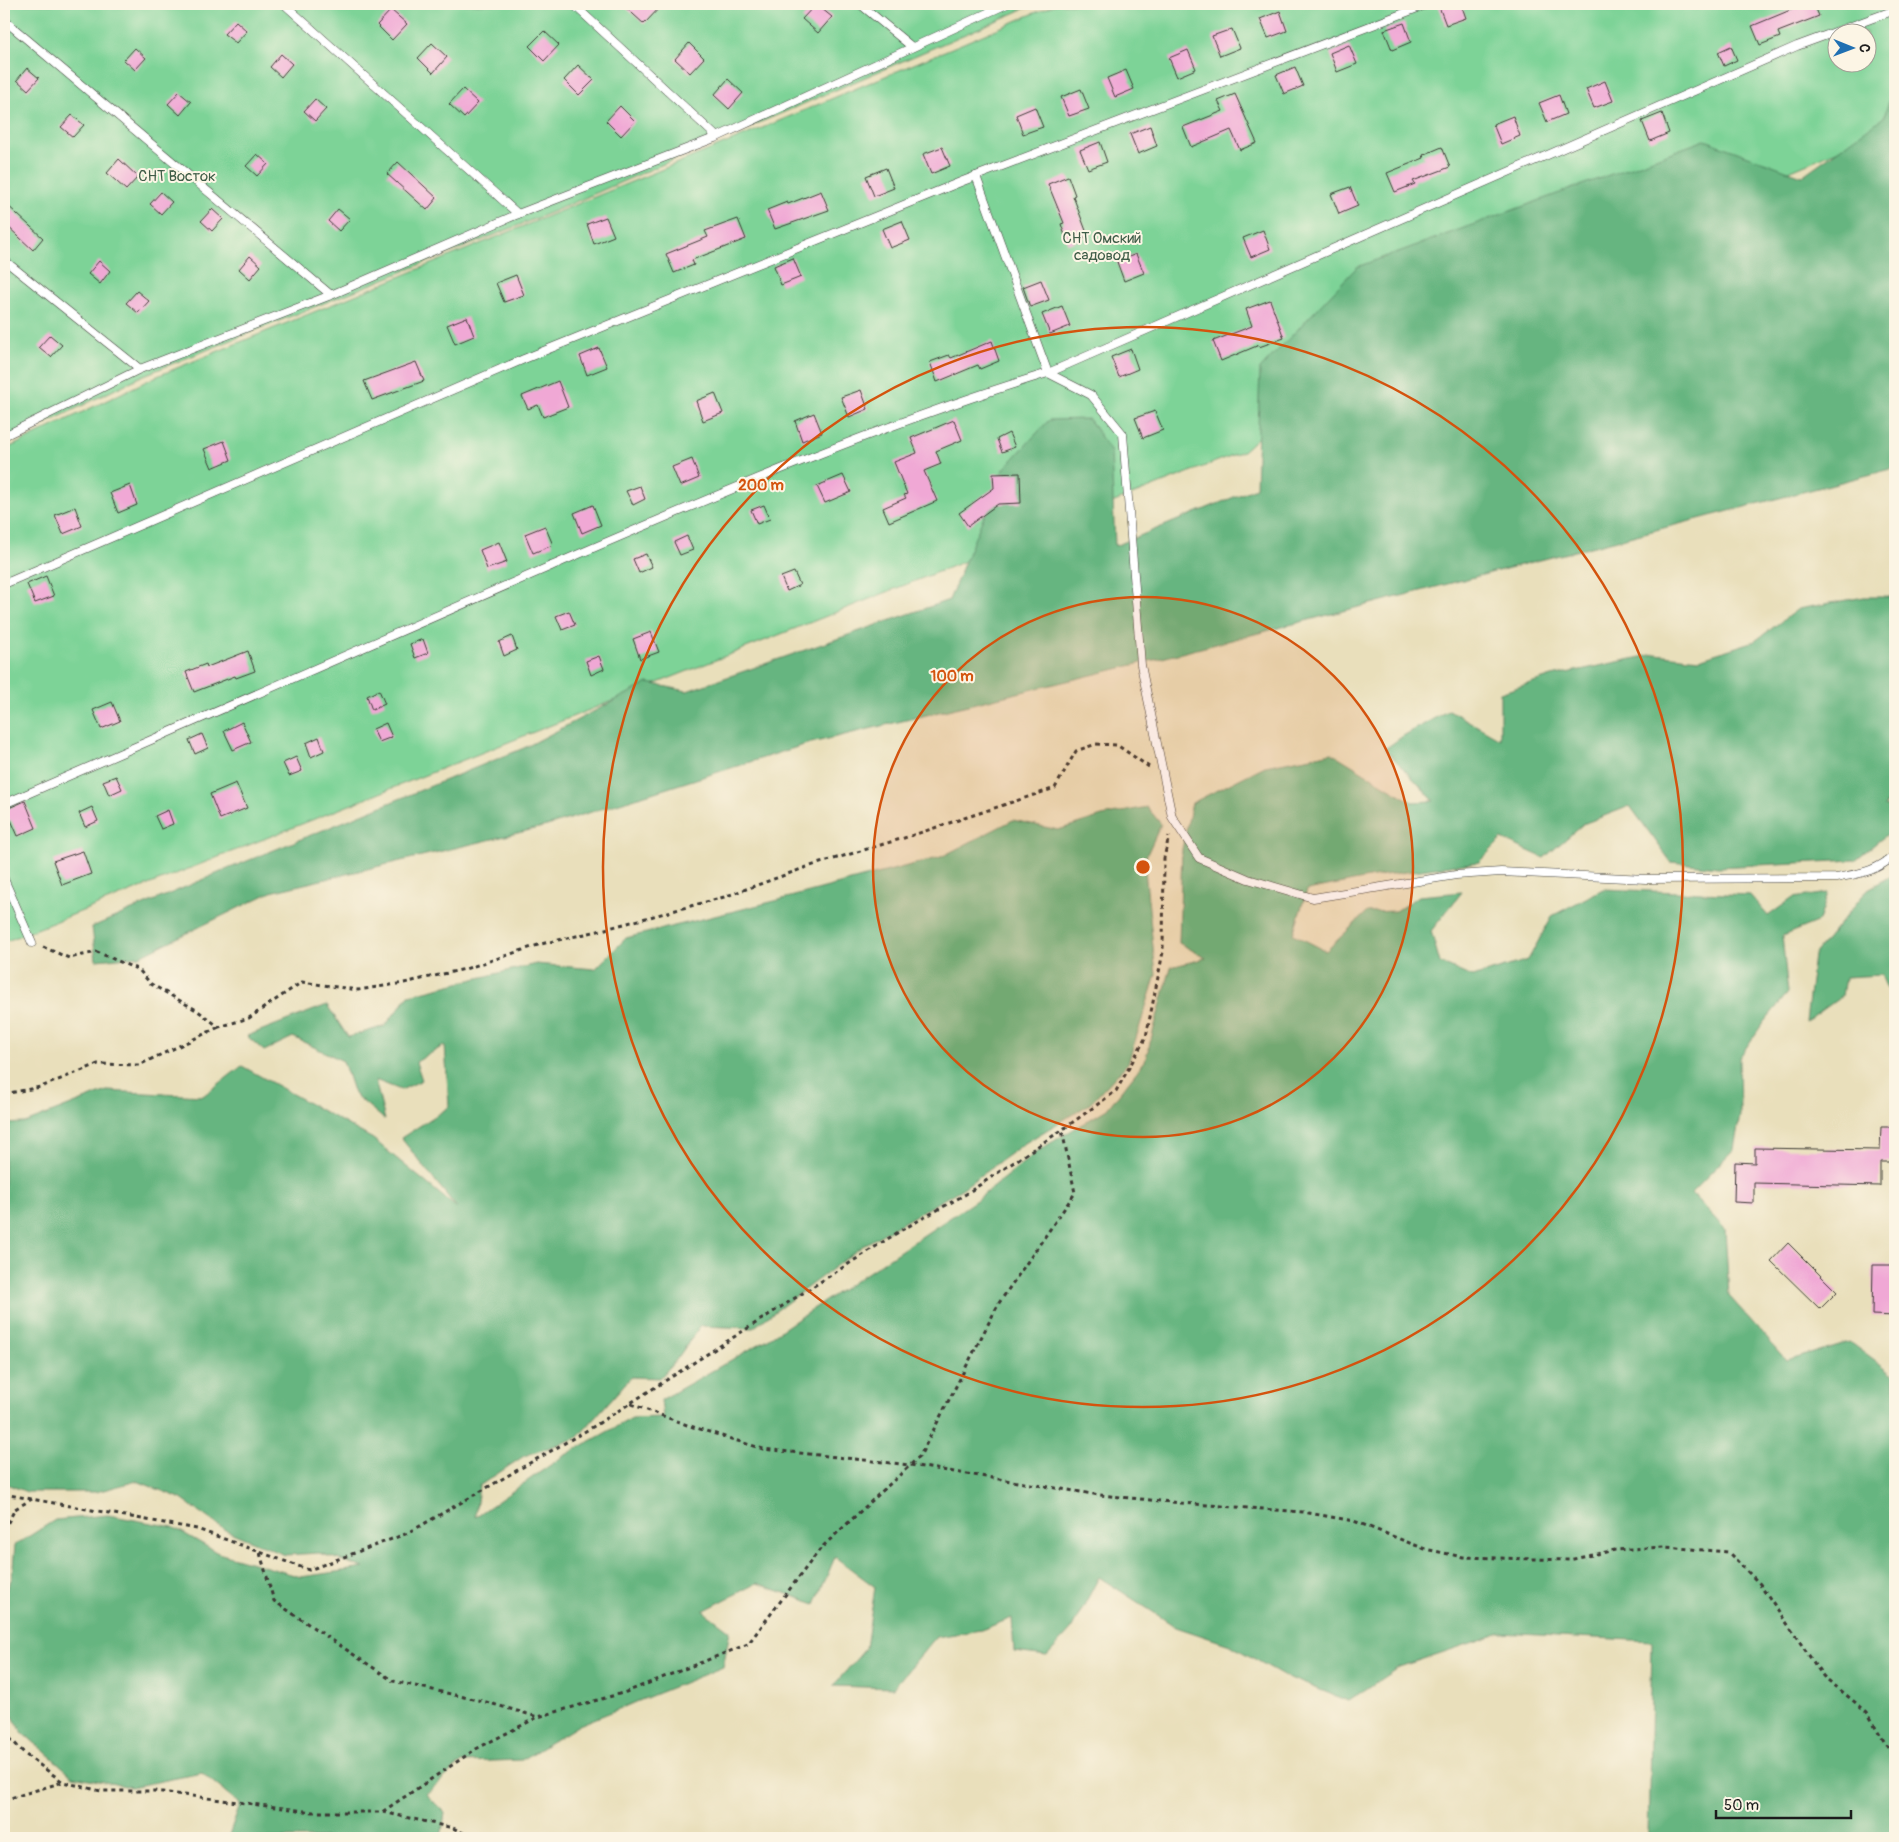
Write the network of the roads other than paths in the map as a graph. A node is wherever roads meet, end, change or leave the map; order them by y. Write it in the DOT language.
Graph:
graph roads {
  1 [pos="284,4"];
  2 [pos="573,4"];
  3 [pos="860,4"];
  4 [pos="1007,4"];
  5 [pos="1428,4"];
  6 [pos="1895,10"];
  7 [pos="4,20"];
  8 [pos="912,47"];
  9 [pos="717,136"];
  10 [pos="976,176"];
  11 [pos="518,214"];
  12 [pos="4,260"];
  13 [pos="331,294"];
  14 [pos="140,370"];
  15 [pos="1048,373"];
  16 [pos="4,436"];
  17 [pos="4,584"];
  18 [pos="4,804"];
  19 [pos="1895,854"];
  20 [pos="4,879"];
  21 [pos="32,943"];
  1 -- 11 [label="lane"];
  2 -- 9 [label="lane"];
  3 -- 8 [label="lane"];
  4 -- 8 [label="lane"];
  5 -- 10 [label="lane"];
  6 -- 15 [label="lane"];
  7 -- 13 [label="lane"];
  8 -- 9 [label="lane"];
  9 -- 11 [label="lane"];
  10 -- 15 [label="lane"];
  10 -- 17 [label="lane"];
  11 -- 13 [label="lane"];
  12 -- 14 [label="lane"];
  13 -- 14 [label="lane"];
  14 -- 16 [label="lane"];
  15 -- 18 [label="lane"];
  15 -- 19 [label="lane"];
  20 -- 21 [label="lane"];
}
